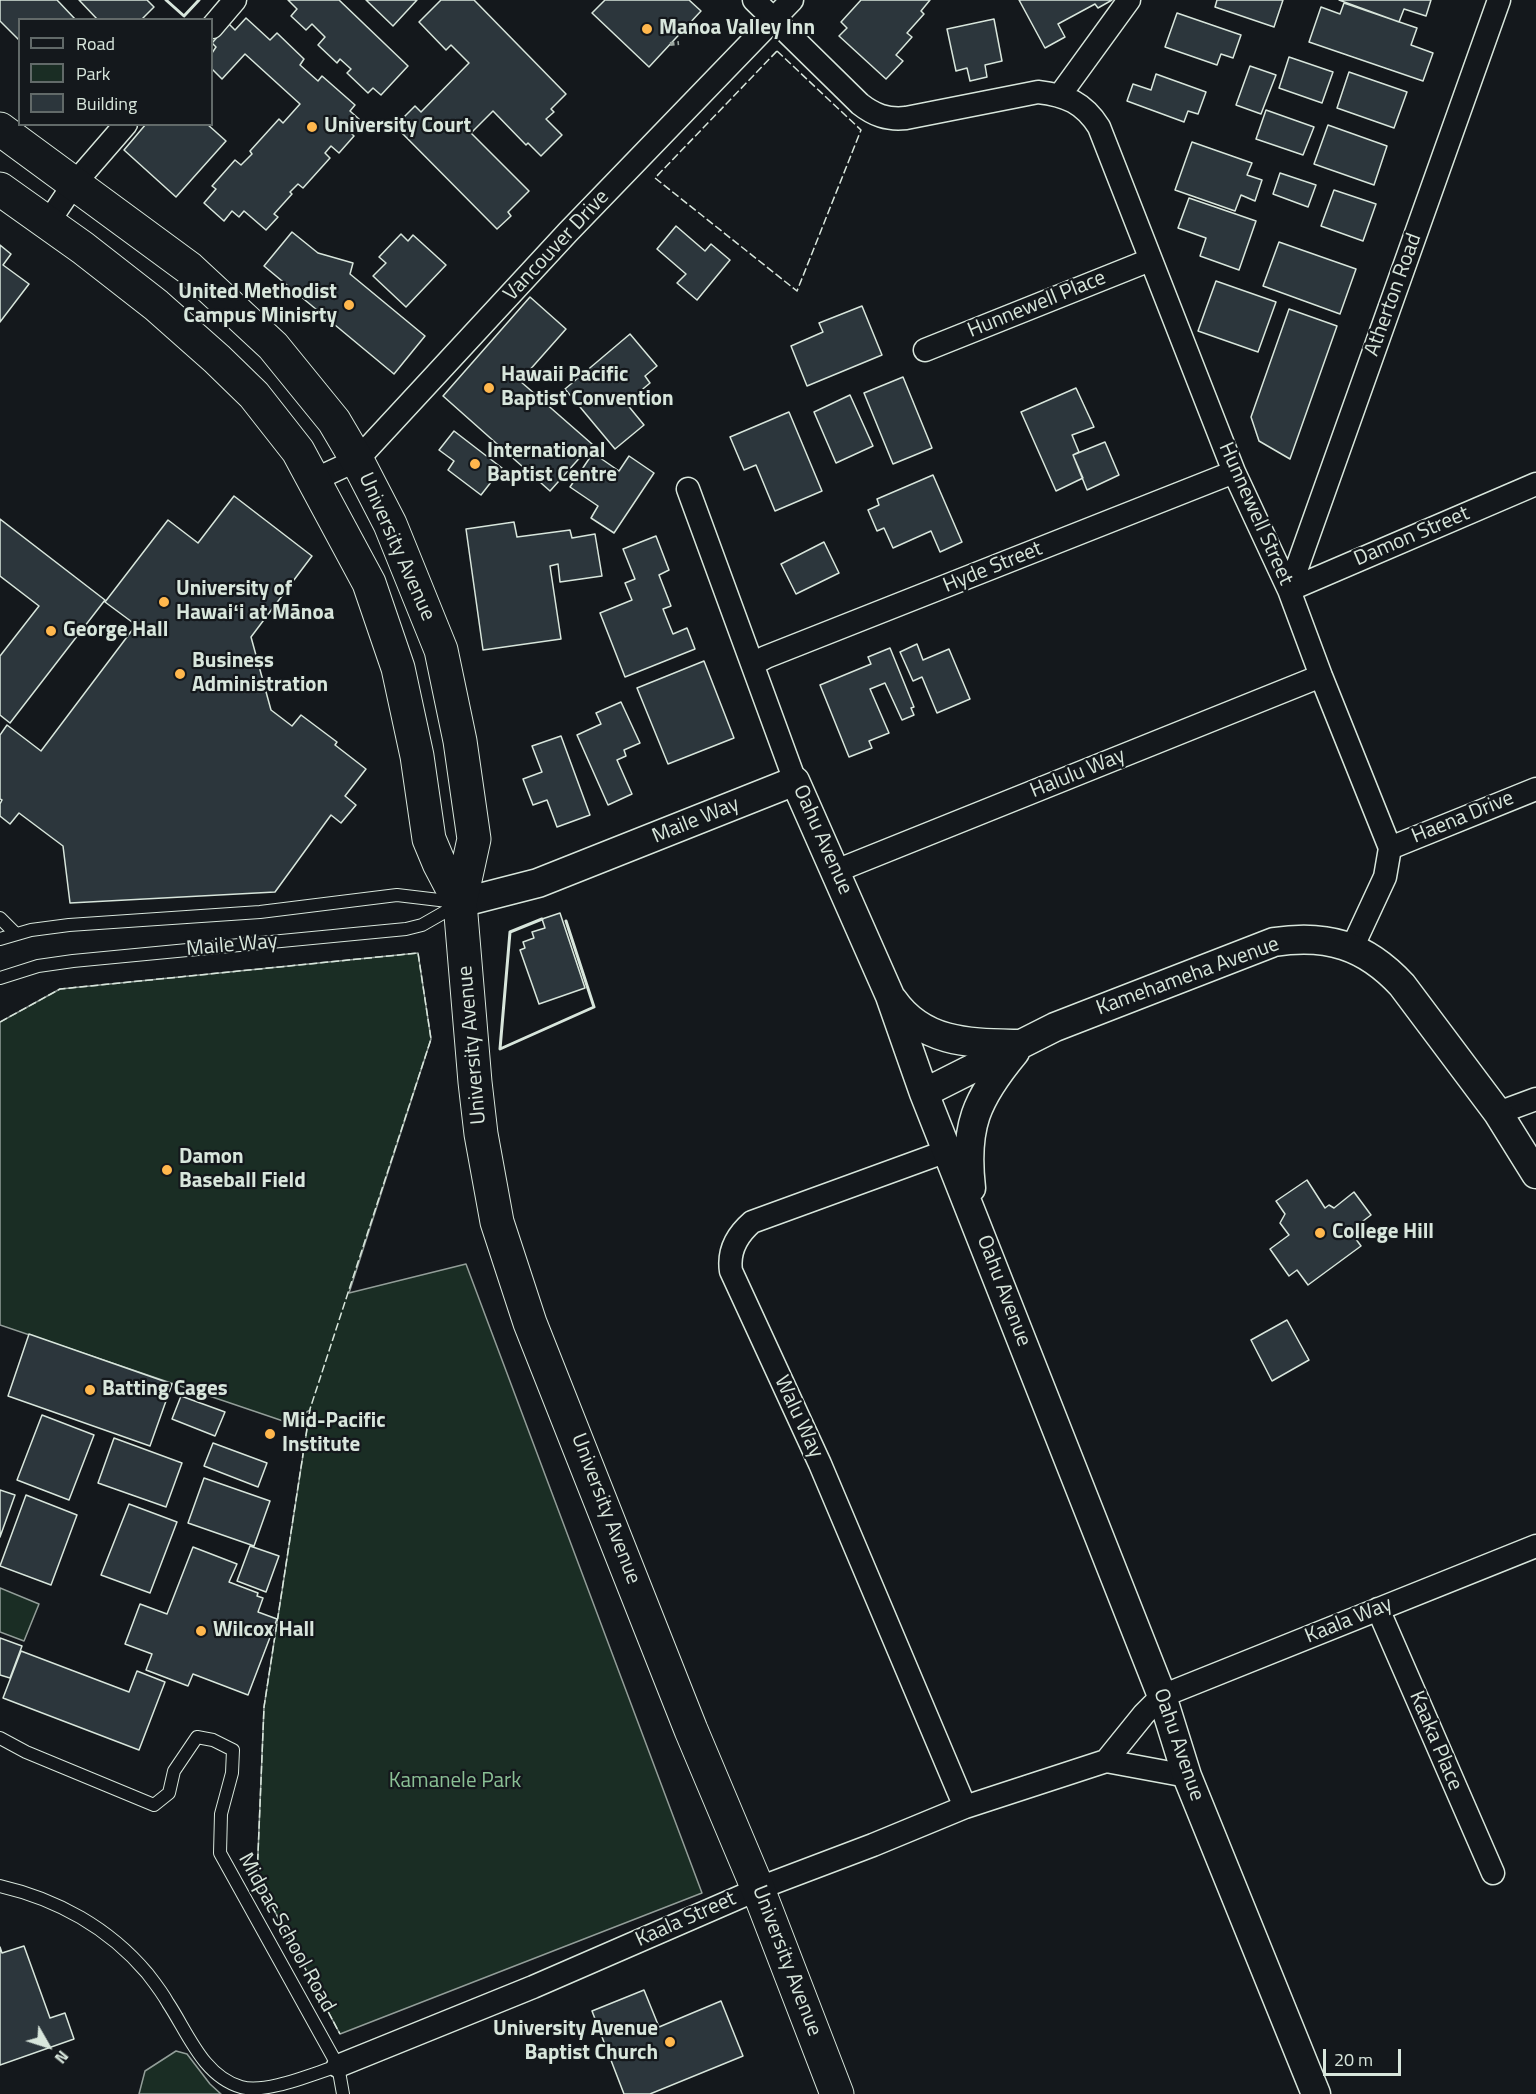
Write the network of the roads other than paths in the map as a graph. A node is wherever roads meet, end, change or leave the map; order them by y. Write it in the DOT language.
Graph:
graph roads {
  1 [pos="235,0"];
  2 [pos="754,0"];
  3 [pos="792,0"];
  4 [pos="1129,0"];
  5 [pos="1499,0"];
  6 [pos="773,18"];
  7 [pos="213,26"];
  8 [pos="1060,95"];
  9 [pos="124,126"];
  10 [pos="0,129"];
  11 [pos="74,184"];
  12 [pos="0,189"];
  13 [pos="47,224"];
  14 [pos="1150,260"];
  15 [pos="925,350"];
  16 [pos="357,460"];
  17 [pos="1234,472"];
  18 [pos="314,480"];
  19 [pos="1536,484"];
  20 [pos="688,489"];
  21 [pos="1289,590"];
  22 [pos="753,664"];
  23 [pos="1321,676"];
  24 [pos="795,781"];
  25 [pos="1536,789"];
  26 [pos="1390,848"];
  27 [pos="836,871"];
  28 [pos="460,903"];
  29 [pos="0,918"];
  30 [pos="16,934"];
  31 [pos="0,939"];
  32 [pos="1352,948"];
  33 [pos="0,978"];
  34 [pos="890,996"];
  35 [pos="1022,1044"];
  36 [pos="924,1093"];
  37 [pos="1536,1099"];
  38 [pos="1498,1113"];
  39 [pos="947,1150"];
  40 [pos="1536,1174"];
  41 [pos="974,1218"];
  42 [pos="1536,1546"];
  43 [pos="1378,1610"];
  44 [pos="1162,1696"];
  45 [pos="0,1738"];
  46 [pos="1107,1761"];
  47 [pos="1187,1776"];
  48 [pos="965,1807"];
  49 [pos="1493,1873"];
  50 [pos="0,1886"];
  51 [pos="758,1889"];
  52 [pos="338,2066"];
  53 [pos="343,2094"];
  54 [pos="837,2094"];
  55 [pos="1316,2094"];
  1 -- 7 [label="street"];
  2 -- 6 [label="street, Hunnewell Street"];
  3 -- 6 [label="street, Vancouver Drive"];
  4 -- 8 [label="street"];
  5 -- 21 [label="street, Atherton Road"];
  6 -- 8 [label="street, Hunnewell Street"];
  6 -- 16 [label="street, Vancouver Drive"];
  8 -- 14 [label="street, Hunnewell Street"];
  9 -- 11 [label="street"];
  10 -- 11 [label="main road, University Avenue"];
  11 -- 13 [label="street"];
  11 -- 16 [label="main road, University Avenue"];
  12 -- 13 [label="main road, University Avenue"];
  13 -- 18 [label="main road, University Avenue"];
  14 -- 15 [label="street, Hunnewell Place"];
  14 -- 17 [label="street, Hunnewell Street"];
  16 -- 18 [label="street, Vancouver Drive"];
  16 -- 28 [label="main road, University Avenue"];
  17 -- 21 [label="street, Hunnewell Street"];
  17 -- 22 [label="street, Hyde Street"];
  18 -- 28 [label="main road, University Avenue"];
  19 -- 21 [label="street, Damon Street"];
  20 -- 22 [label="street, Oahu Avenue"];
  21 -- 23 [label="street, Hunnewell Street"];
  22 -- 24 [label="street, Oahu Avenue"];
  23 -- 26 [label="street, Hunnewell Street"];
  23 -- 27 [label="street, Halulu Way"];
  24 -- 27 [label="street, Oahu Avenue"];
  24 -- 28 [label="street, Maile Way"];
  25 -- 26 [label="street, Haena Drive"];
  26 -- 32 [label="street"];
  27 -- 34 [label="street, Oahu Avenue"];
  28 -- 30 [label="lane, Maile Way"];
  28 -- 33 [label="lane, Maile Way"];
  28 -- 51 [label="main road, University Avenue"];
  29 -- 30 [label="lane"];
  30 -- 31 [label="lane, Maile Way"];
  32 -- 35 [label="street, Kamehameha Avenue"];
  32 -- 38 [label="street, Kamehameha Avenue"];
  34 -- 35 [label="street, Kamehameha Avenue"];
  34 -- 36 [label="street, Oahu Avenue"];
  35 -- 36 [label="street"];
  35 -- 41 [label="street, Kamehameha Avenue"];
  36 -- 39 [label="street, Oahu Avenue"];
  37 -- 38 [label="street"];
  38 -- 40 [label="street, Kamehameha Avenue"];
  39 -- 41 [label="street, Oahu Avenue"];
  39 -- 48 [label="street, Walu Way"];
  41 -- 44 [label="street, Oahu Avenue"];
  42 -- 43 [label="street, Kaala Way"];
  43 -- 44 [label="street, Kaala Way"];
  43 -- 49 [label="street, Kaaka Place"];
  44 -- 46 [label="street"];
  44 -- 47 [label="street, Oahu Avenue"];
  45 -- 52 [label="lane, Midpac School Road"];
  46 -- 47 [label="street, Kaala Street"];
  46 -- 48 [label="street, Kaala Street"];
  47 -- 55 [label="street, Oahu Avenue"];
  48 -- 51 [label="street, Kaala Street"];
  50 -- 52 [label="lane"];
  51 -- 52 [label="street, Kaala Street"];
  51 -- 54 [label="main road, University Avenue"];
  52 -- 53 [label="lane, Midpac School Road"];
}
